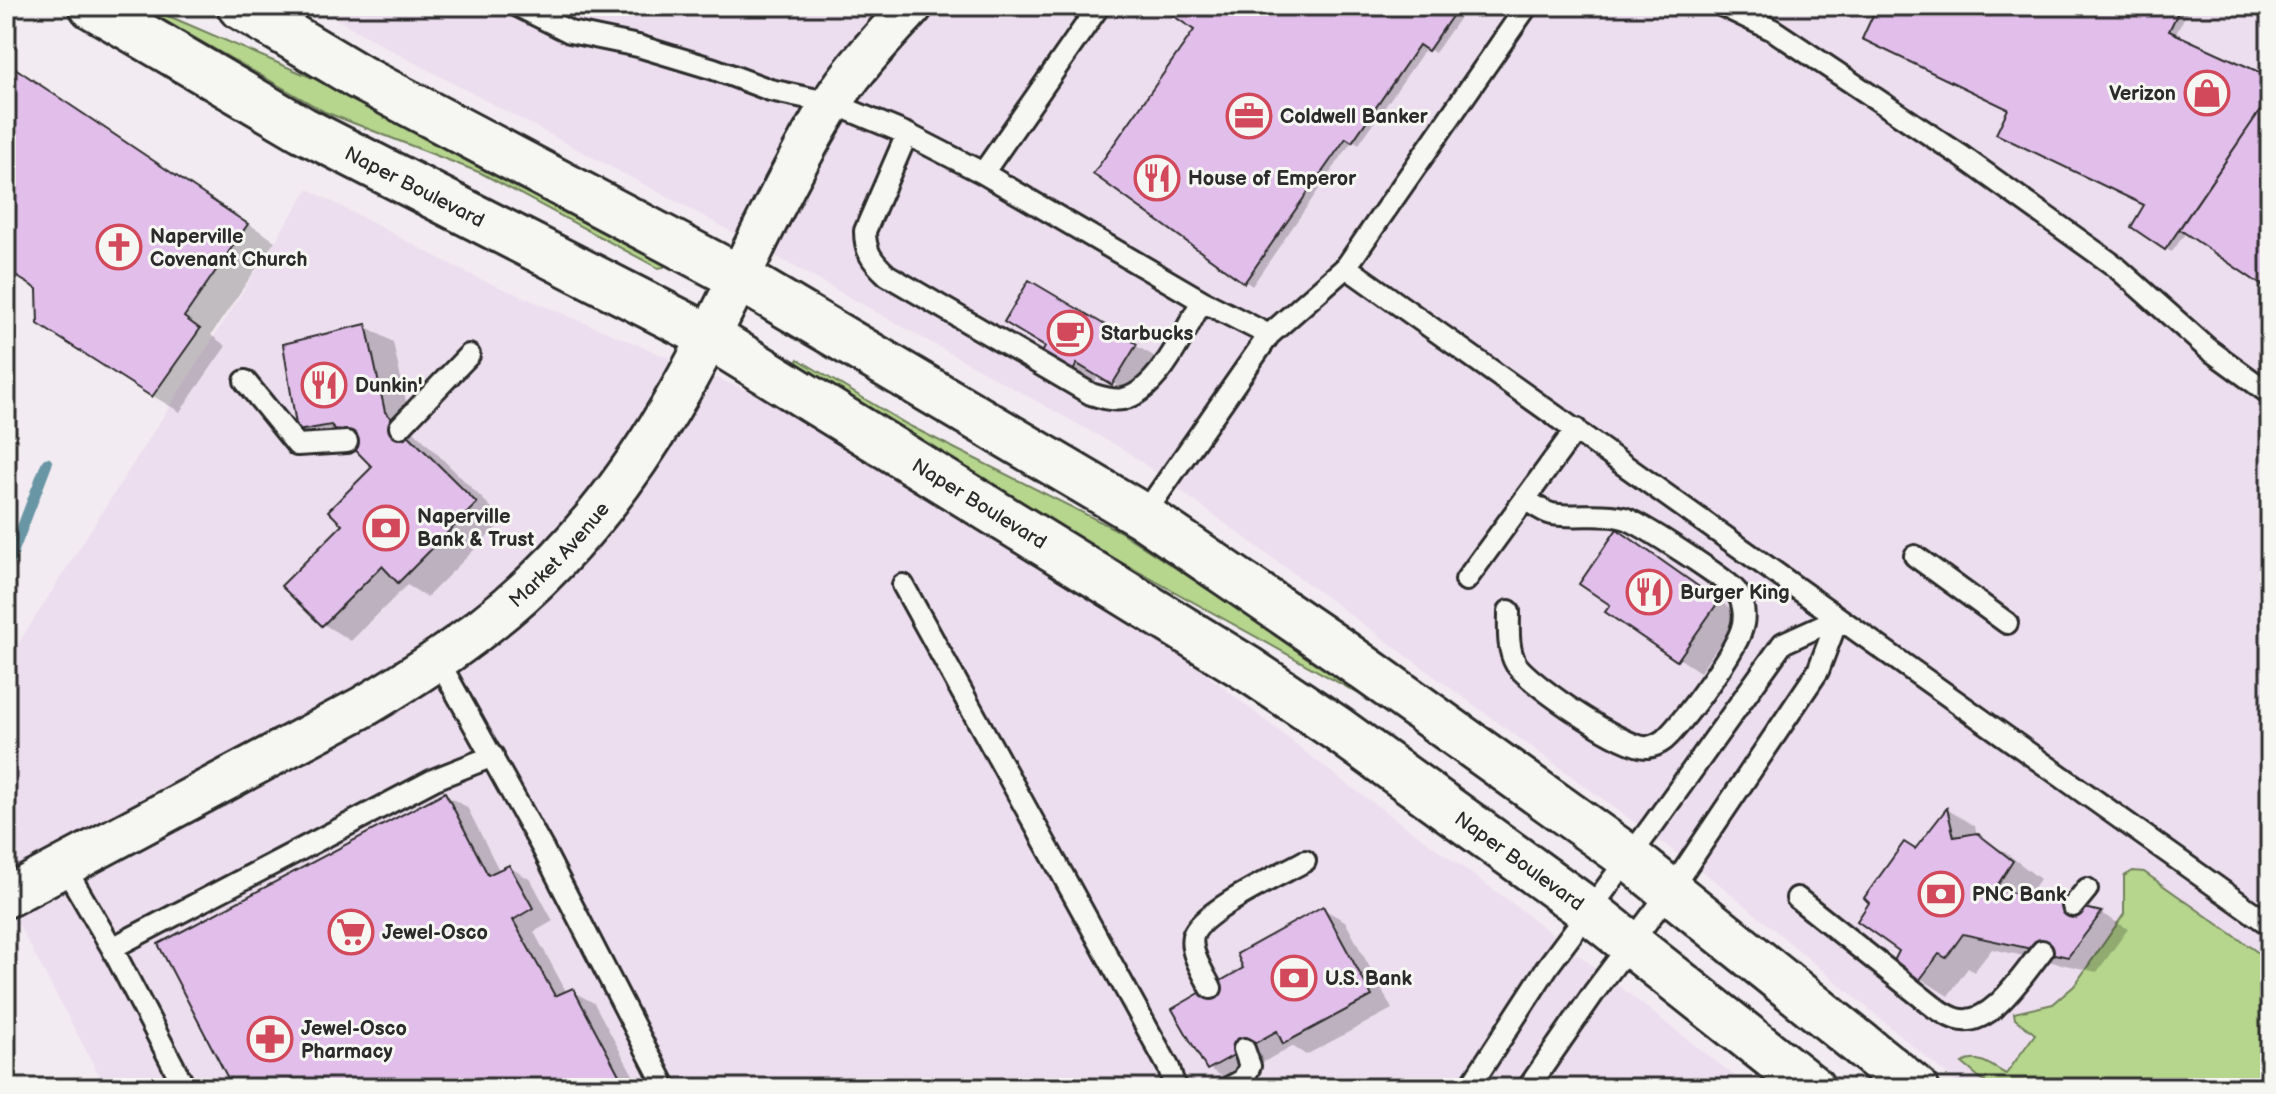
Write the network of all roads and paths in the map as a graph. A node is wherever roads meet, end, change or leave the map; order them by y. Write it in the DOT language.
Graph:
graph roads {
  1 [pos="92,6"];
  2 [pos="240,6"];
  3 [pos="518,6"];
  4 [pos="912,6"];
  5 [pos="1099,6"];
  6 [pos="1527,6"];
  7 [pos="1723,6"];
  8 [pos="832,103"];
  9 [pos="907,134"];
  10 [pos="983,173"];
  11 [pos="1346,267"];
  12 [pos="738,277"];
  13 [pos="1202,301"];
  14 [pos="1269,335"];
  15 [pos="710,337"];
  16 [pos="469,355"];
  17 [pos="245,381"];
  18 [pos="2270,394"];
  19 [pos="400,427"];
  20 [pos="1576,429"];
  21 [pos="347,442"];
  22 [pos="1525,499"];
  23 [pos="1143,516"];
  24 [pos="1915,556"];
  25 [pos="1466,580"];
  26 [pos="903,585"];
  27 [pos="1509,611"];
  28 [pos="1838,618"];
  29 [pos="2007,623"];
  30 [pos="438,660"];
  31 [pos="493,756"];
  32 [pos="1628,857"];
  33 [pos="1305,861"];
  34 [pos="64,866"];
  35 [pos="2087,889"];
  36 [pos="1670,891"];
  37 [pos="6,897"];
  38 [pos="1797,898"];
  39 [pos="2073,906"];
  40 [pos="1589,911"];
  41 [pos="2270,925"];
  42 [pos="1631,943"];
  43 [pos="112,948"];
  44 [pos="2042,951"];
  45 [pos="1211,988"];
  46 [pos="1244,1049"];
  47 [pos="185,1088"];
  48 [pos="666,1088"];
  49 [pos="1175,1088"];
  50 [pos="1228,1088"];
  51 [pos="1469,1088"];
  52 [pos="1528,1088"];
  53 [pos="1812,1088"];
  54 [pos="1915,1088"];
  1 -- 15 [label="main road, Naper Boulevard"];
  2 -- 12 [label="main road"];
  3 -- 8 [label="lane"];
  4 -- 8 [label="street, Market Avenue"];
  5 -- 10 [label="lane"];
  6 -- 11 [label="lane"];
  7 -- 18 [label="lane"];
  8 -- 9 [label="lane"];
  8 -- 12 [label="street, Market Avenue"];
  9 -- 10 [label="lane"];
  9 -- 13 [label="lane"];
  10 -- 13 [label="lane"];
  11 -- 14 [label="lane"];
  11 -- 20 [label="lane"];
  12 -- 15 [label="street, Market Avenue"];
  12 -- 23 [label="main road"];
  13 -- 14 [label="lane"];
  14 -- 23 [label="lane"];
  15 -- 30 [label="street, Market Avenue"];
  15 -- 40 [label="main road, Naper Boulevard"];
  16 -- 19 [label="lane"];
  17 -- 21 [label="lane"];
  20 -- 22 [label="lane"];
  20 -- 28 [label="lane"];
  22 -- 25 [label="lane"];
  22 -- 27 [label="lane"];
  23 -- 32 [label="main road"];
  24 -- 29 [label="lane"];
  26 -- 49 [label="lane"];
  28 -- 32 [label="lane"];
  28 -- 36 [label="lane"];
  28 -- 41 [label="lane"];
  30 -- 31 [label="lane"];
  30 -- 34 [label="street, Market Avenue"];
  31 -- 43 [label="lane"];
  31 -- 48 [label="lane"];
  32 -- 36 [label="main road"];
  32 -- 40 [label="lane"];
  33 -- 45 [label="lane"];
  34 -- 37 [label="street, Market Avenue"];
  34 -- 43 [label="lane"];
  35 -- 39 [label="lane"];
  36 -- 42 [label="lane"];
  36 -- 54 [label="main road"];
  38 -- 44 [label="lane"];
  40 -- 42 [label="main road, Naper Boulevard"];
  40 -- 51 [label="lane"];
  42 -- 52 [label="lane"];
  42 -- 53 [label="main road, Naper Boulevard"];
  43 -- 47 [label="lane"];
  46 -- 50 [label="lane"];
}
